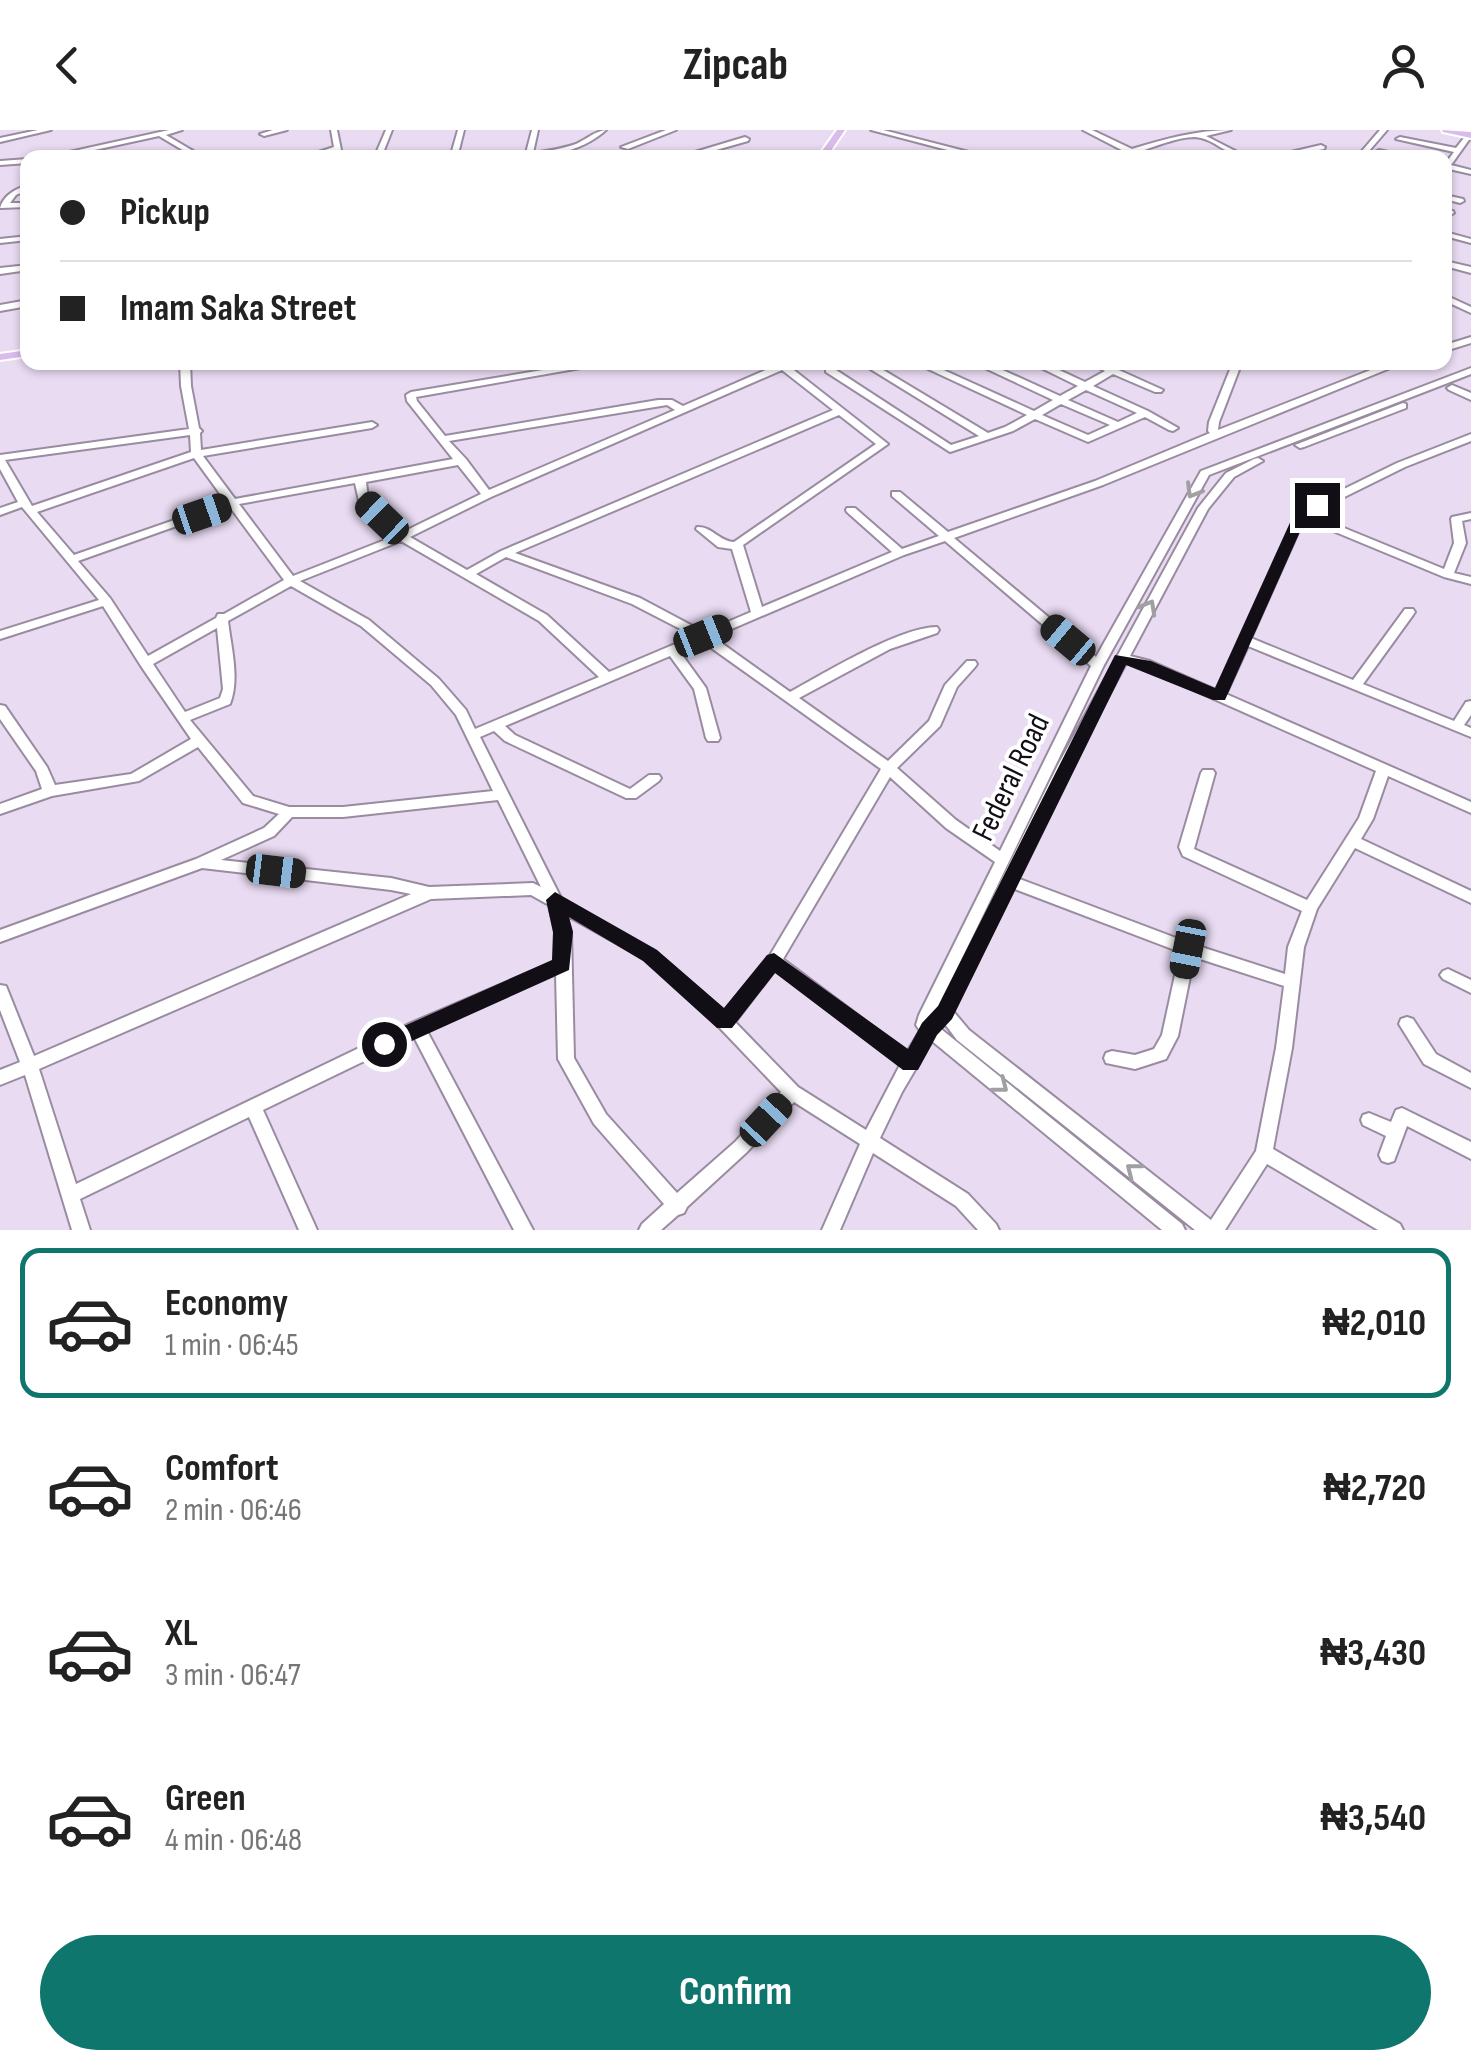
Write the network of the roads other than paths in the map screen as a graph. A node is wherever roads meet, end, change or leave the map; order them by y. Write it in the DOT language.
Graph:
graph roads {
  1 [pos="48,130"];
  2 [pos="179,130"];
  3 [pos="284,130"];
  4 [pos="334,130"];
  5 [pos="603,130"];
  6 [pos="673,130"];
  7 [pos="850,130"];
  8 [pos="874,130"];
  9 [pos="1086,130"];
  10 [pos="1228,130"];
  11 [pos="1384,130"];
  12 [pos="1446,130"];
  13 [pos="261,132"];
  14 [pos="1468,133"];
  15 [pos="160,134"];
  16 [pos="1200,135"];
  17 [pos="0,140"];
  18 [pos="274,140"];
  19 [pos="744,140"];
  20 [pos="1400,140"];
  21 [pos="1321,146"];
  22 [pos="625,147"];
  23 [pos="83,150"];
  24 [pos="188,150"];
  25 [pos="331,150"];
  26 [pos="557,150"];
  27 [pos="707,150"];
  28 [pos="832,150"];
  29 [pos="936,150"];
  30 [pos="1127,150"];
  31 [pos="1139,150"];
  32 [pos="1230,150"];
  33 [pos="1303,150"];
  34 [pos="1366,150"];
  35 [pos="1457,150"];
  36 [pos="1452,158"];
  37 [pos="1452,199"];
  38 [pos="1460,201"];
  39 [pos="184,370"];
  40 [pos="557,370"];
  41 [pos="774,370"];
  42 [pos="796,370"];
  43 [pos="829,370"];
  44 [pos="876,370"];
  45 [pos="935,370"];
  46 [pos="993,370"];
  47 [pos="1051,370"];
  48 [pos="1235,370"];
  49 [pos="1380,370"];
  50 [pos="1112,371"];
  51 [pos="1471,371"];
  52 [pos="1471,380"];
  53 [pos="1086,386"];
  54 [pos="1452,388"];
  55 [pos="1158,390"];
  56 [pos="1471,397"];
  57 [pos="1059,400"];
  58 [pos="680,409"];
  59 [pos="840,411"];
  60 [pos="1145,413"];
  61 [pos="1033,414"];
  62 [pos="1114,424"];
  63 [pos="372,425"];
  64 [pos="1172,428"];
  65 [pos="197,431"];
  66 [pos="1217,434"];
  67 [pos="987,436"];
  68 [pos="444,439"];
  69 [pos="1469,440"];
  70 [pos="196,454"];
  71 [pos="0,459"];
  72 [pos="462,461"];
  73 [pos="360,479"];
  74 [pos="896,494"];
  75 [pos="487,495"];
  76 [pos="235,502"];
  77 [pos="28,507"];
  78 [pos="851,510"];
  79 [pos="0,512"];
  80 [pos="1301,514"];
  81 [pos="1471,516"];
  82 [pos="701,529"];
  83 [pos="946,535"];
  84 [pos="402,537"];
  85 [pos="1167,541"];
  86 [pos="737,546"];
  87 [pos="1183,546"];
  88 [pos="900,552"];
  89 [pos="505,553"];
  90 [pos="74,559"];
  91 [pos="470,574"];
  92 [pos="1462,580"];
  93 [pos="291,581"];
  94 [pos="106,601"];
  95 [pos="1408,612"];
  96 [pos="758,614"];
  97 [pos="222,617"];
  98 [pos="934,630"];
  99 [pos="0,635"];
  100 [pos="703,636"];
  101 [pos="1245,640"];
  102 [pos="672,650"];
  103 [pos="1121,658"];
  104 [pos="145,663"];
  105 [pos="970,664"];
  106 [pos="1098,665"];
  107 [pos="608,678"];
  108 [pos="1356,685"];
  109 [pos="1219,696"];
  110 [pos="788,698"];
  111 [pos="1471,706"];
  112 [pos="0,709"];
  113 [pos="182,718"];
  114 [pos="496,726"];
  115 [pos="1456,727"];
  116 [pos="1471,733"];
  117 [pos="473,736"];
  118 [pos="713,738"];
  119 [pos="199,740"];
  120 [pos="890,768"];
  121 [pos="1384,768"];
  122 [pos="1208,774"];
  123 [pos="654,778"];
  124 [pos="50,791"];
  125 [pos="500,796"];
  126 [pos="1471,808"];
  127 [pos="0,809"];
  128 [pos="290,812"];
  129 [pos="1353,840"];
  130 [pos="1003,860"];
  131 [pos="201,863"];
  132 [pos="1010,882"];
  133 [pos="430,893"];
  134 [pos="1471,897"];
  135 [pos="555,900"];
  136 [pos="1310,908"];
  137 [pos="0,936"];
  138 [pos="1188,949"];
  139 [pos="774,961"];
  140 [pos="562,964"];
  141 [pos="1448,976"];
  142 [pos="1290,982"];
  143 [pos="1471,987"];
  144 [pos="0,991"];
  145 [pos="945,1012"];
  146 [pos="725,1022"];
  147 [pos="1407,1024"];
  148 [pos="417,1028"];
  149 [pos="930,1029"];
  150 [pos="1112,1058"];
  151 [pos="911,1064"];
  152 [pos="30,1065"];
  153 [pos="0,1078"];
  154 [pos="1471,1081"];
  155 [pos="792,1092"];
  156 [pos="254,1109"];
  157 [pos="1369,1120"];
  158 [pos="1396,1132"];
  159 [pos="871,1142"];
  160 [pos="1471,1151"];
  161 [pos="1264,1153"];
  162 [pos="1388,1155"];
  163 [pos="69,1196"];
  164 [pos="678,1207"];
  165 [pos="81,1230"];
  166 [pos="308,1230"];
  167 [pos="524,1230"];
  168 [pos="648,1230"];
  169 [pos="831,1230"];
  170 [pos="990,1230"];
  171 [pos="1176,1230"];
  172 [pos="1212,1230"];
  173 [pos="1394,1230"];
  1 -- 17 [label="street"];
  2 -- 15 [label="street"];
  3 -- 13 [label="street"];
  4 -- 25 [label="street"];
  5 -- 26 [label="street"];
  6 -- 22 [label="street"];
  7 -- 28 [label="main road"];
  8 -- 29 [label="street"];
  9 -- 30 [label="street"];
  10 -- 16 [label="street"];
  11 -- 34 [label="street"];
  12 -- 14 [label="main road"];
  13 -- 18 [label="street"];
  14 -- 35 [label="street"];
  15 -- 23 [label="street"];
  15 -- 24 [label="street"];
  16 -- 31 [label="street"];
  16 -- 32 [label="street"];
  19 -- 27 [label="street"];
  20 -- 35 [label="street"];
  21 -- 33 [label="street"];
  35 -- 36 [label="street"];
  37 -- 38 [label="street"];
  39 -- 65 [label="street"];
  40 -- 68 [label="street"];
  41 -- 58 [label="street"];
  42 -- 59 [label="street"];
  43 -- 67 [label="street"];
  44 -- 67 [label="street"];
  45 -- 61 [label="street"];
  46 -- 57 [label="street"];
  47 -- 53 [label="street"];
  48 -- 66 [label="street"];
  49 -- 66 [label="street"];
  50 -- 53 [label="street"];
  50 -- 55 [label="street"];
  51 -- 85 [label="street, Federal Road, one-way"];
  52 -- 54 [label="street, Federal Road"];
  53 -- 57 [label="street"];
  53 -- 60 [label="street"];
  54 -- 56 [label="street"];
  54 -- 87 [label="street, Federal Road"];
  57 -- 61 [label="street"];
  57 -- 62 [label="street"];
  58 -- 68 [label="street"];
  58 -- 75 [label="street"];
  59 -- 86 [label="street"];
  59 -- 89 [label="street"];
  60 -- 62 [label="street"];
  60 -- 64 [label="street"];
  61 -- 62 [label="street"];
  61 -- 67 [label="street"];
  63 -- 70 [label="street"];
  65 -- 70 [label="street"];
  65 -- 71 [label="street"];
  66 -- 83 [label="street"];
  68 -- 72 [label="street"];
  69 -- 80 [label="street"];
  70 -- 76 [label="street"];
  70 -- 77 [label="street"];
  71 -- 77 [label="street"];
  72 -- 73 [label="street"];
  72 -- 75 [label="street"];
  73 -- 76 [label="street"];
  73 -- 84 [label="street"];
  74 -- 83 [label="street"];
  75 -- 84 [label="street"];
  76 -- 90 [label="street"];
  76 -- 93 [label="street"];
  77 -- 79 [label="street"];
  77 -- 90 [label="street"];
  78 -- 88 [label="street"];
  80 -- 92 [label="street"];
  80 -- 101 [label="street"];
  81 -- 92 [label="street"];
  82 -- 86 [label="street"];
  83 -- 88 [label="street"];
  83 -- 106 [label="street"];
  84 -- 91 [label="street"];
  84 -- 93 [label="street"];
  85 -- 87 [label="street"];
  85 -- 106 [label="street, Federal Road"];
  86 -- 96 [label="street"];
  103 -- 87 [label="street, Federal Road, one-way"];
  88 -- 96 [label="street"];
  89 -- 91 [label="street"];
  89 -- 100 [label="street"];
  90 -- 94 [label="street"];
  91 -- 107 [label="street"];
  93 -- 97 [label="street"];
  93 -- 117 [label="street"];
  94 -- 99 [label="street"];
  94 -- 104 [label="street"];
  95 -- 108 [label="street"];
  96 -- 100 [label="street"];
  97 -- 104 [label="street"];
  97 -- 113 [label="street"];
  98 -- 110 [label="street"];
  100 -- 102 [label="street"];
  100 -- 110 [label="street"];
  101 -- 108 [label="street"];
  101 -- 109 [label="street"];
  102 -- 107 [label="street"];
  102 -- 118 [label="street"];
  103 -- 109 [label="street"];
  103 -- 132 [label="street, Federal Road"];
  104 -- 113 [label="street"];
  105 -- 120 [label="street"];
  106 -- 130 [label="street, Federal Road"];
  107 -- 114 [label="street"];
  108 -- 115 [label="street"];
  109 -- 121 [label="street"];
  110 -- 120 [label="street"];
  111 -- 115 [label="street"];
  112 -- 124 [label="street"];
  113 -- 119 [label="street"];
  114 -- 117 [label="street"];
  114 -- 123 [label="street"];
  115 -- 116 [label="street"];
  117 -- 125 [label="street"];
  119 -- 124 [label="street"];
  119 -- 128 [label="street"];
  120 -- 130 [label="street"];
  120 -- 139 [label="street"];
  121 -- 126 [label="street"];
  121 -- 129 [label="street"];
  122 -- 136 [label="street"];
  124 -- 127 [label="street"];
  125 -- 128 [label="street"];
  125 -- 135 [label="street"];
  128 -- 131 [label="street"];
  129 -- 134 [label="street"];
  129 -- 136 [label="street"];
  130 -- 149 [label="street, Federal Road"];
  131 -- 133 [label="street"];
  131 -- 137 [label="street"];
  132 -- 138 [label="street"];
  132 -- 145 [label="street, Federal Road"];
  133 -- 135 [label="street"];
  133 -- 152 [label="street"];
  135 -- 140 [label="street"];
  135 -- 146 [label="street"];
  136 -- 142 [label="street"];
  138 -- 142 [label="street"];
  138 -- 150 [label="street"];
  139 -- 146 [label="street"];
  139 -- 151 [label="street"];
  140 -- 148 [label="street"];
  140 -- 164 [label="street"];
  141 -- 143 [label="street"];
  142 -- 161 [label="street"];
  144 -- 152 [label="street"];
  145 -- 149 [label="street, Federal Road"];
  172 -- 145 [label="street, one-way"];
  146 -- 155 [label="street"];
  147 -- 154 [label="street"];
  148 -- 156 [label="street"];
  148 -- 167 [label="street"];
  149 -- 151 [label="street"];
  149 -- 171 [label="street, one-way"];
  151 -- 159 [label="street"];
  152 -- 153 [label="street"];
  152 -- 163 [label="street"];
  155 -- 159 [label="street"];
  155 -- 164 [label="street"];
  156 -- 163 [label="street"];
  156 -- 166 [label="street"];
  157 -- 158 [label="street"];
  158 -- 160 [label="street"];
  158 -- 162 [label="street"];
  159 -- 169 [label="street"];
  159 -- 170 [label="street"];
  161 -- 172 [label="street"];
  161 -- 173 [label="street"];
  163 -- 165 [label="street"];
  164 -- 168 [label="street"];
}
